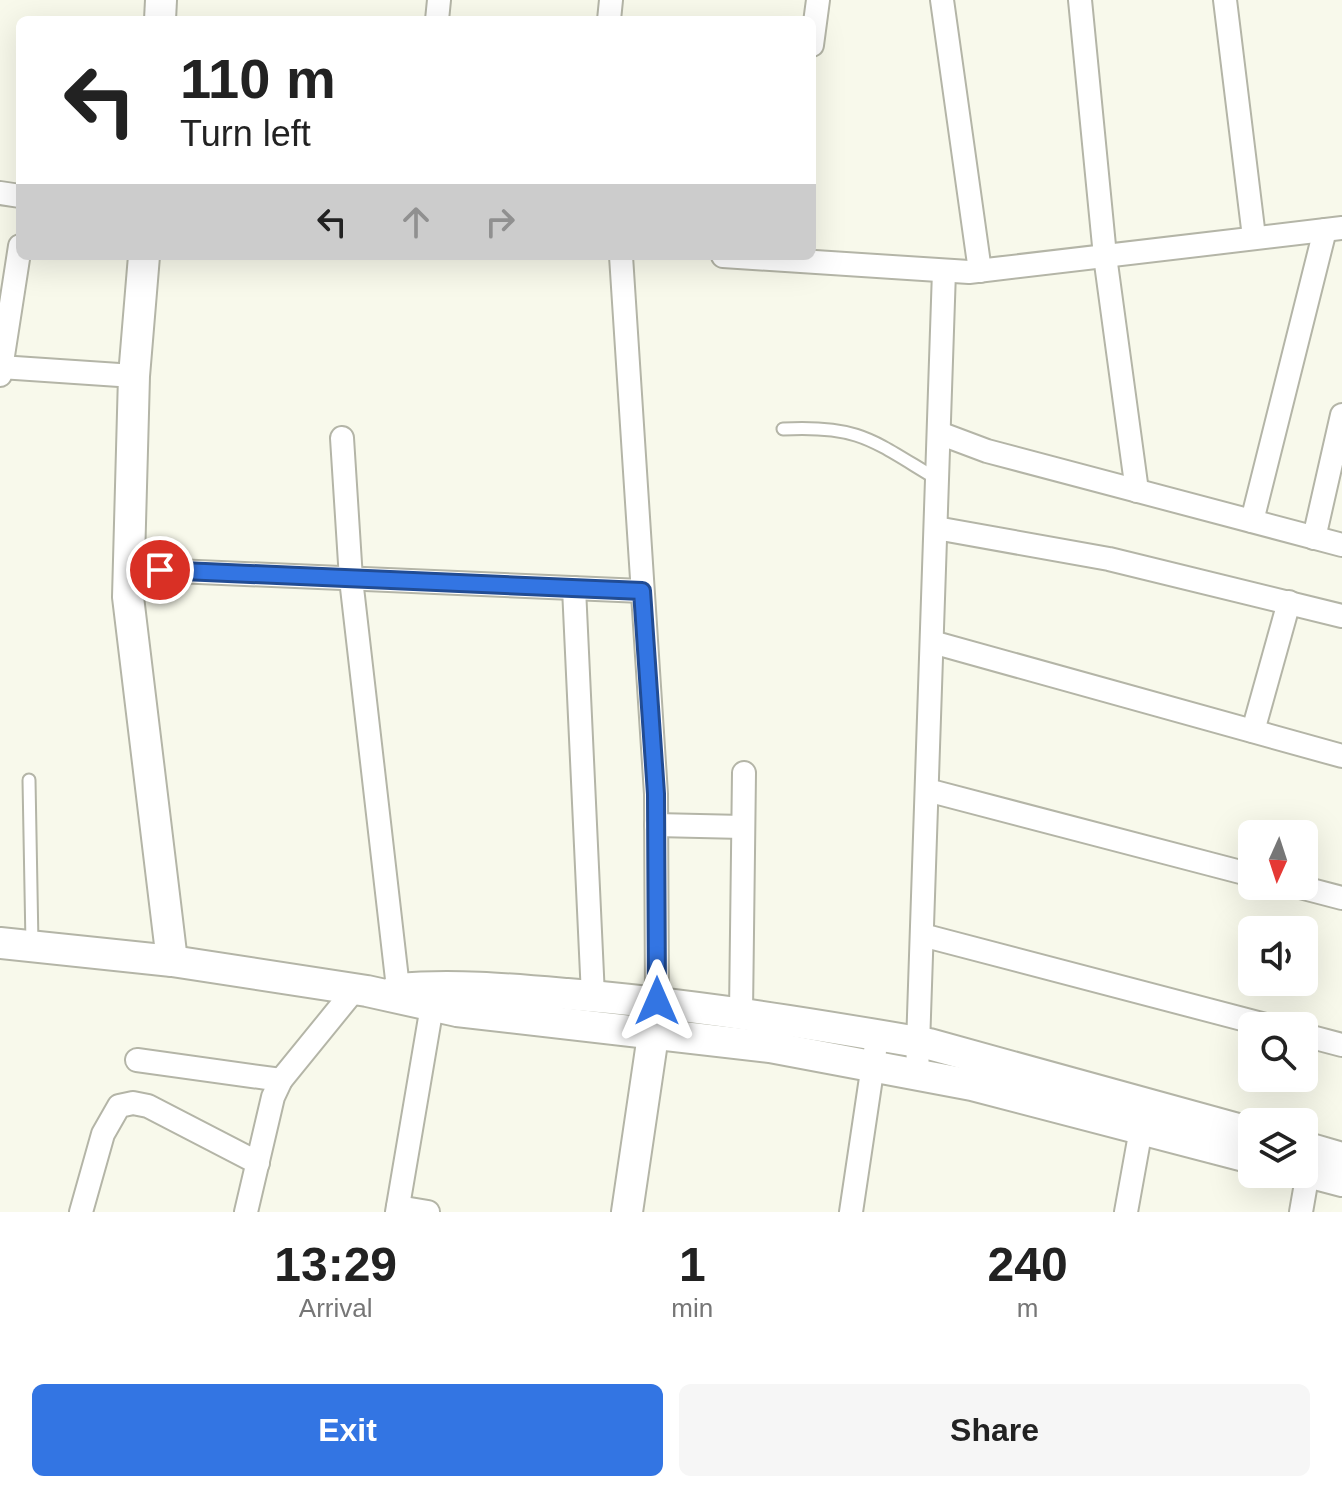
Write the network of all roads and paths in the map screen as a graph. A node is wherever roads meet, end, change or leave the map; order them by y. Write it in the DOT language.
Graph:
graph roads {
  1 [pos="942,0"];
  2 [pos="1080,0"];
  3 [pos="1225,0"];
  4 [pos="1338,228"];
  5 [pos="1254,237"];
  6 [pos="1105,256"];
  7 [pos="18,260"];
  8 [pos="144,260"];
  9 [pos="621,260"];
  10 [pos="809,260"];
  11 [pos="944,271"];
  12 [pos="980,271"];
  13 [pos="0,370"];
  14 [pos="134,376"];
  15 [pos="1342,415"];
  16 [pos="783,429"];
  17 [pos="939,433"];
  18 [pos="342,438"];
  19 [pos="937,480"];
  20 [pos="1137,491"];
  21 [pos="1252,521"];
  22 [pos="936,528"];
  23 [pos="1314,538"];
  24 [pos="1342,545"];
  25 [pos="129,569"];
  26 [pos="351,579"];
  27 [pos="574,588"];
  28 [pos="642,591"];
  29 [pos="1289,602"];
  30 [pos="1342,616"];
  31 [pos="932,642"];
  32 [pos="1253,731"];
  33 [pos="1342,756"];
  34 [pos="744,773"];
  35 [pos="29,780"];
  36 [pos="927,790"];
  37 [pos="656,825"];
  38 [pos="743,827"];
  39 [pos="1238,871"];
  40 [pos="1318,892"];
  41 [pos="1342,898"];
  42 [pos="922,935"];
  43 [pos="0,943"];
  44 [pos="32,946"];
  45 [pos="172,961"];
  46 [pos="398,988"];
  47 [pos="361,990"];
  48 [pos="593,996"];
  49 [pos="657,1001"];
  50 [pos="432,1006"];
  51 [pos="741,1012"];
  52 [pos="1238,1018"];
  53 [pos="654,1033"];
  54 [pos="877,1035"];
  55 [pos="1318,1039"];
  56 [pos="918,1042"];
  57 [pos="1342,1045"];
  58 [pos="137,1060"];
  59 [pos="874,1067"];
  60 [pos="917,1075"];
  61 [pos="281,1080"];
  62 [pos="1141,1129"];
  63 [pos="1238,1129"];
  64 [pos="1238,1154"];
  65 [pos="1342,1158"];
  66 [pos="1318,1162"];
  67 [pos="258,1163"];
  68 [pos="1318,1170"];
  69 [pos="1342,1181"];
  70 [pos="1303,1188"];
  71 [pos="398,1210"];
  72 [pos="81,1212"];
  73 [pos="246,1212"];
  74 [pos="428,1212"];
  75 [pos="627,1212"];
  76 [pos="851,1212"];
  77 [pos="1126,1212"];
  78 [pos="1301,1212"];
  1 -- 12 [label="street"];
  2 -- 6 [label="street"];
  3 -- 5 [label="street"];
  4 -- 5 [label="street"];
  4 -- 21 [label="street"];
  5 -- 6 [label="street"];
  6 -- 12 [label="street"];
  6 -- 20 [label="street"];
  7 -- 13 [label="street"];
  8 -- 14 [label="street"];
  9 -- 28 [label="street"];
  10 -- 11 [label="street"];
  11 -- 12 [label="street"];
  11 -- 17 [label="street"];
  13 -- 14 [label="street"];
  14 -- 25 [label="street"];
  15 -- 23 [label="street"];
  16 -- 19 [label="lane"];
  17 -- 19 [label="street"];
  17 -- 20 [label="street"];
  18 -- 26 [label="street"];
  19 -- 22 [label="street"];
  20 -- 21 [label="street"];
  21 -- 23 [label="street"];
  22 -- 29 [label="street"];
  22 -- 31 [label="street"];
  23 -- 24 [label="street"];
  25 -- 26 [label="street"];
  25 -- 45 [label="street"];
  26 -- 27 [label="street"];
  26 -- 46 [label="street"];
  27 -- 28 [label="street"];
  27 -- 48 [label="street"];
  28 -- 37 [label="street"];
  29 -- 30 [label="street"];
  29 -- 32 [label="street"];
  31 -- 32 [label="street"];
  31 -- 36 [label="street"];
  32 -- 33 [label="street"];
  34 -- 38 [label="street"];
  35 -- 44 [label="lane"];
  36 -- 39 [label="street"];
  36 -- 42 [label="street"];
  37 -- 38 [label="street"];
  37 -- 49 [label="street"];
  38 -- 51 [label="street"];
  40 -- 41 [label="street"];
  42 -- 52 [label="street"];
  42 -- 56 [label="street"];
  43 -- 44 [label="street"];
  44 -- 45 [label="street"];
  45 -- 47 [label="street"];
  46 -- 47 [label="street"];
  46 -- 48 [label="street"];
  47 -- 50 [label="street"];
  47 -- 61 [label="street"];
  48 -- 49 [label="street"];
  49 -- 51 [label="street"];
  49 -- 53 [label="street"];
  50 -- 53 [label="street"];
  50 -- 71 [label="street"];
  51 -- 54 [label="street"];
  53 -- 59 [label="street"];
  53 -- 75 [label="street"];
  54 -- 56 [label="street"];
  54 -- 59 [label="street"];
  55 -- 57 [label="street"];
  56 -- 60 [label="street"];
  56 -- 63 [label="street"];
  58 -- 61 [label="street"];
  59 -- 60 [label="street"];
  59 -- 76 [label="street"];
  60 -- 62 [label="street"];
  61 -- 67 [label="street"];
  62 -- 64 [label="street"];
  62 -- 77 [label="street"];
  65 -- 66 [label="street"];
  67 -- 72 [label="street"];
  67 -- 73 [label="street"];
  68 -- 69 [label="street"];
  70 -- 78 [label="street"];
  71 -- 74 [label="street"];
}
